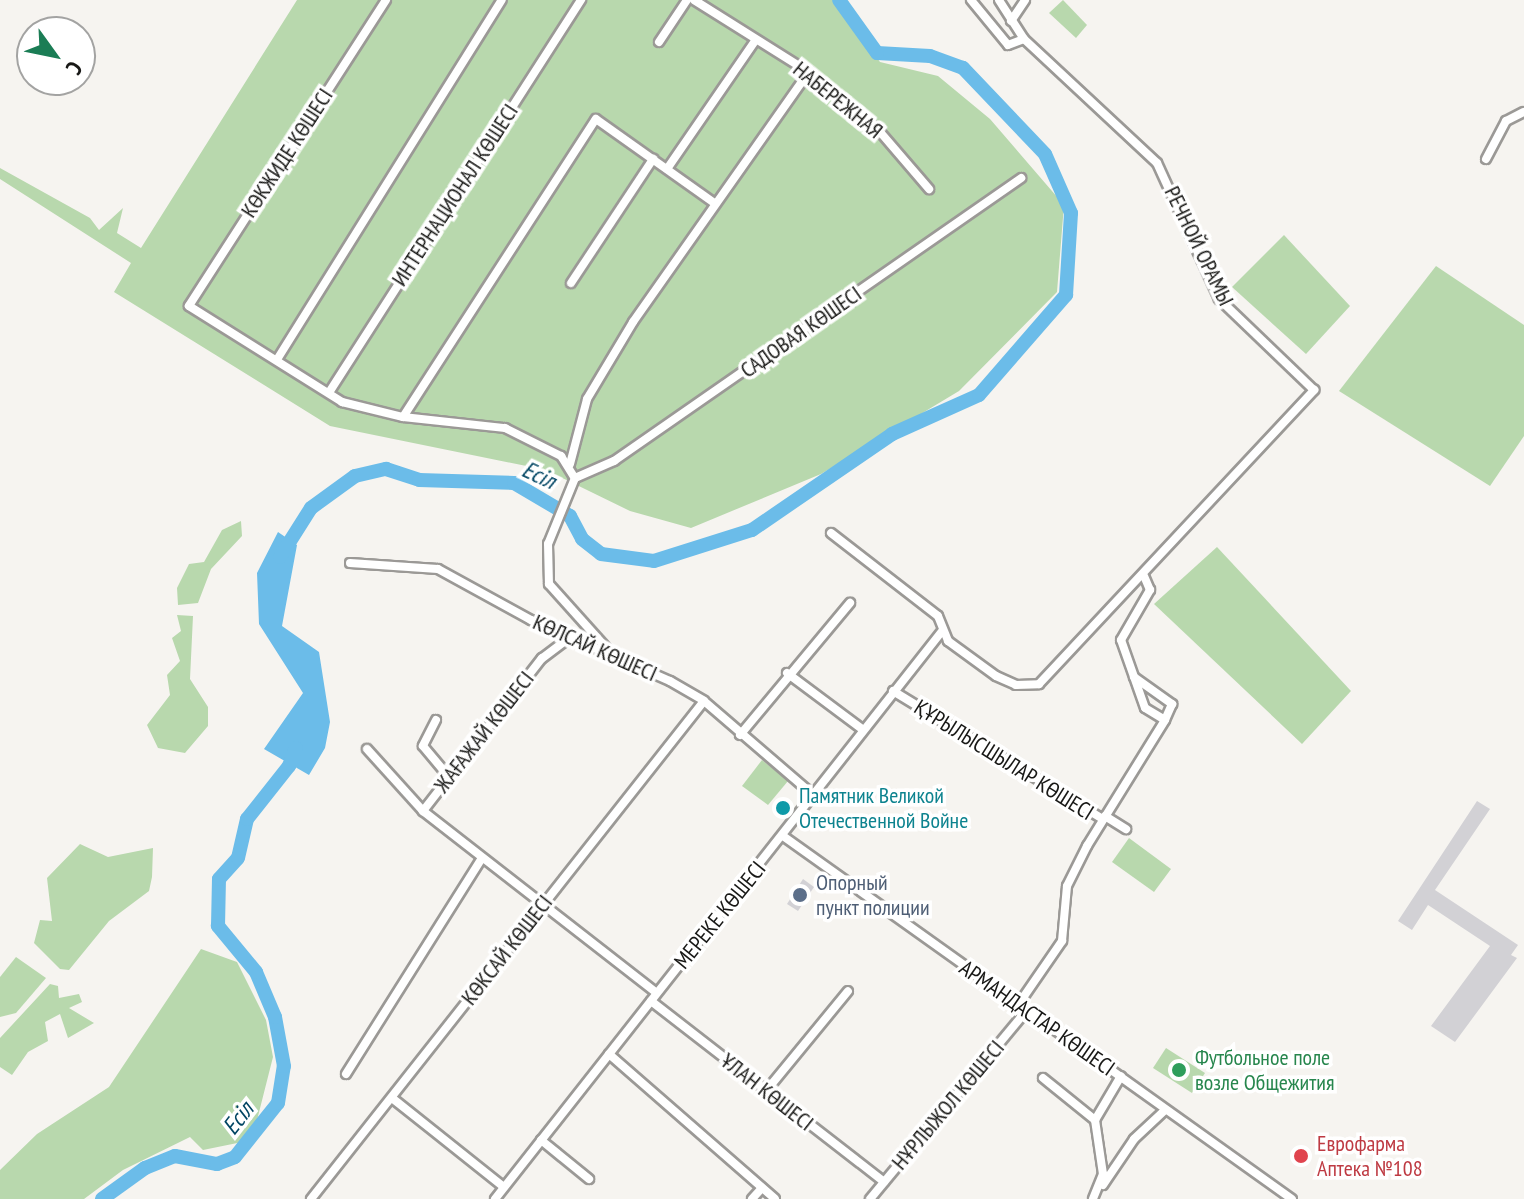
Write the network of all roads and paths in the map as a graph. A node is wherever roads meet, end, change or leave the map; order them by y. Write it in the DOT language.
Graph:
graph roads {
  1 [pos="386,0"];
  2 [pos="502,0"];
  3 [pos="581,0"];
  4 [pos="687,0"];
  5 [pos="694,0"];
  6 [pos="971,0"];
  7 [pos="999,0"];
  8 [pos="1025,0"];
  9 [pos="1011,21"];
  10 [pos="1024,39"];
  11 [pos="755,41"];
  12 [pos="659,42"];
  13 [pos="809,72"];
  14 [pos="1524,112"];
  15 [pos="653,159"];
  16 [pos="1486,159"];
  17 [pos="667,169"];
  18 [pos="1021,178"];
  19 [pos="929,189"];
  20 [pos="714,203"];
  21 [pos="571,283"];
  22 [pos="278,358"];
  23 [pos="330,391"];
  24 [pos="403,417"];
  25 [pos="570,464"];
  26 [pos="575,478"];
  27 [pos="831,533"];
  28 [pos="350,563"];
  29 [pos="1144,576"];
  30 [pos="850,603"];
  31 [pos="943,630"];
  32 [pos="569,638"];
  33 [pos="611,653"];
  34 [pos="787,673"];
  35 [pos="1133,677"];
  36 [pos="893,691"];
  37 [pos="704,701"];
  38 [pos="436,720"];
  39 [pos="1165,720"];
  40 [pos="862,729"];
  41 [pos="740,735"];
  42 [pos="367,749"];
  43 [pos="449,777"];
  44 [pos="812,794"];
  45 [pos="423,811"];
  46 [pos="1103,817"];
  47 [pos="1126,829"];
  48 [pos="783,836"];
  49 [pos="482,858"];
  50 [pos="543,903"];
  51 [pos="848,991"];
  52 [pos="654,997"];
  53 [pos="1022,1008"];
  54 [pos="609,1054"];
  55 [pos="346,1074"];
  56 [pos="1121,1076"];
  57 [pos="1043,1078"];
  58 [pos="766,1091"];
  59 [pos="392,1098"];
  60 [pos="1165,1110"];
  61 [pos="1095,1120"];
  62 [pos="541,1140"];
  63 [pos="589,1179"];
  64 [pos="884,1182"];
  65 [pos="1103,1185"];
  66 [pos="504,1187"];
  67 [pos="762,1188"];
  68 [pos="311,1199"];
  69 [pos="495,1199"];
  70 [pos="752,1199"];
  71 [pos="775,1199"];
  72 [pos="870,1199"];
  73 [pos="1093,1199"];
  74 [pos="1292,1199"];
  1 -- 22 [label="street, КӨКЖИДЕ КӨШЕСІ"];
  2 -- 22 [label="street"];
  3 -- 23 [label="street, ИНТЕРНАЦИОНАЛ КӨШЕСІ"];
  4 -- 12 [label="street"];
  5 -- 11 [label="street, НАБЕРЕЖНАЯ"];
  6 -- 10 [label="street"];
  7 -- 9 [label="street, РЕЧНОЙ ОРАМЫ"];
  8 -- 9 [label="street"];
  9 -- 10 [label="street, РЕЧНОЙ ОРАМЫ"];
  10 -- 29 [label="street, РЕЧНОЙ ОРАМЫ"];
  11 -- 13 [label="street, НАБЕРЕЖНАЯ"];
  11 -- 17 [label="street"];
  13 -- 19 [label="street, НАБЕРЕЖНАЯ"];
  13 -- 20 [label="street"];
  14 -- 16 [label="street"];
  15 -- 17 [label="street"];
  15 -- 21 [label="street"];
  15 -- 24 [label="street"];
  17 -- 20 [label="street"];
  18 -- 26 [label="street, САДОВАЯ КӨШЕСІ"];
  20 -- 25 [label="street"];
  22 -- 23 [label="street"];
  23 -- 24 [label="street"];
  24 -- 25 [label="street"];
  25 -- 26 [label="street"];
  26 -- 33 [label="street"];
  27 -- 31 [label="street, РЕЧНОЙ ОРАМЫ"];
  28 -- 32 [label="street, КӨЛСАЙ КӨШЕСІ"];
  29 -- 31 [label="street, РЕЧНОЙ ОРАМЫ"];
  29 -- 35 [label="street"];
  30 -- 34 [label="street"];
  31 -- 36 [label="street, МЕРЕКЕ КӨШЕСІ"];
  32 -- 33 [label="street, КӨЛСАЙ КӨШЕСІ"];
  32 -- 43 [label="street, ЖАҒАЖАЙ КӨШЕСІ"];
  33 -- 37 [label="street, КӨЛСАЙ КӨШЕСІ"];
  34 -- 40 [label="street"];
  34 -- 41 [label="street"];
  35 -- 39 [label="street"];
  35 -- 39 [label="street"];
  36 -- 40 [label="street, МЕРЕКЕ КӨШЕСІ"];
  36 -- 46 [label="street, ҚҰРЫЛЫСШЫЛАР КӨШЕСІ"];
  37 -- 41 [label="street, КӨЛСАЙ КӨШЕСІ"];
  37 -- 50 [label="street, КӨКСАЙ КӨШЕСІ"];
  38 -- 43 [label="street"];
  39 -- 46 [label="street"];
  40 -- 44 [label="street, МЕРЕКЕ КӨШЕСІ"];
  41 -- 44 [label="street, КӨЛСАЙ КӨШЕСІ"];
  42 -- 45 [label="street"];
  43 -- 45 [label="street, ЖАҒАЖАЙ КӨШЕСІ"];
  44 -- 48 [label="street, МЕРЕКЕ КӨШЕСІ"];
  45 -- 49 [label="street, ЖАҒАЖАЙ КӨШЕСІ"];
  46 -- 47 [label="street"];
  46 -- 53 [label="street, ҚҰРЫЛЫСШЫЛАР КӨШЕСІ"];
  48 -- 52 [label="street, МЕРЕКЕ КӨШЕСІ"];
  48 -- 53 [label="street, АРМАНДАСТАР КӨШЕСІ"];
  49 -- 50 [label="street, ЖАҒАЖАЙ КӨШЕСІ"];
  49 -- 55 [label="street"];
  50 -- 52 [label="street, ҰЛАН КӨШЕСІ"];
  50 -- 59 [label="street, КӨКСАЙ КӨШЕСІ"];
  51 -- 58 [label="street"];
  52 -- 54 [label="street, МЕРЕКЕ КӨШЕСІ"];
  52 -- 58 [label="street, ҰЛАН КӨШЕСІ"];
  53 -- 56 [label="street, АРМАНДАСТАР КӨШЕСІ"];
  53 -- 64 [label="street, НҰРЛЫЖОЛ КӨШЕСІ"];
  54 -- 62 [label="street, МЕРЕКЕ КӨШЕСІ"];
  54 -- 67 [label="street"];
  56 -- 60 [label="street, АРМАНДАСТАР КӨШЕСІ"];
  56 -- 61 [label="street"];
  57 -- 61 [label="street"];
  58 -- 64 [label="street, ҰЛАН КӨШЕСІ"];
  59 -- 66 [label="street"];
  59 -- 68 [label="street, КӨКСАЙ КӨШЕСІ"];
  60 -- 65 [label="street"];
  60 -- 74 [label="street, АРМАНДАСТАР КӨШЕСІ"];
  61 -- 65 [label="street"];
  62 -- 63 [label="street"];
  62 -- 66 [label="street, МЕРЕКЕ КӨШЕСІ"];
  64 -- 72 [label="street, НҰРЛЫЖОЛ КӨШЕСІ"];
  65 -- 73 [label="street"];
  66 -- 69 [label="street, МЕРЕКЕ КӨШЕСІ"];
  67 -- 70 [label="street"];
  67 -- 71 [label="street"];
}
